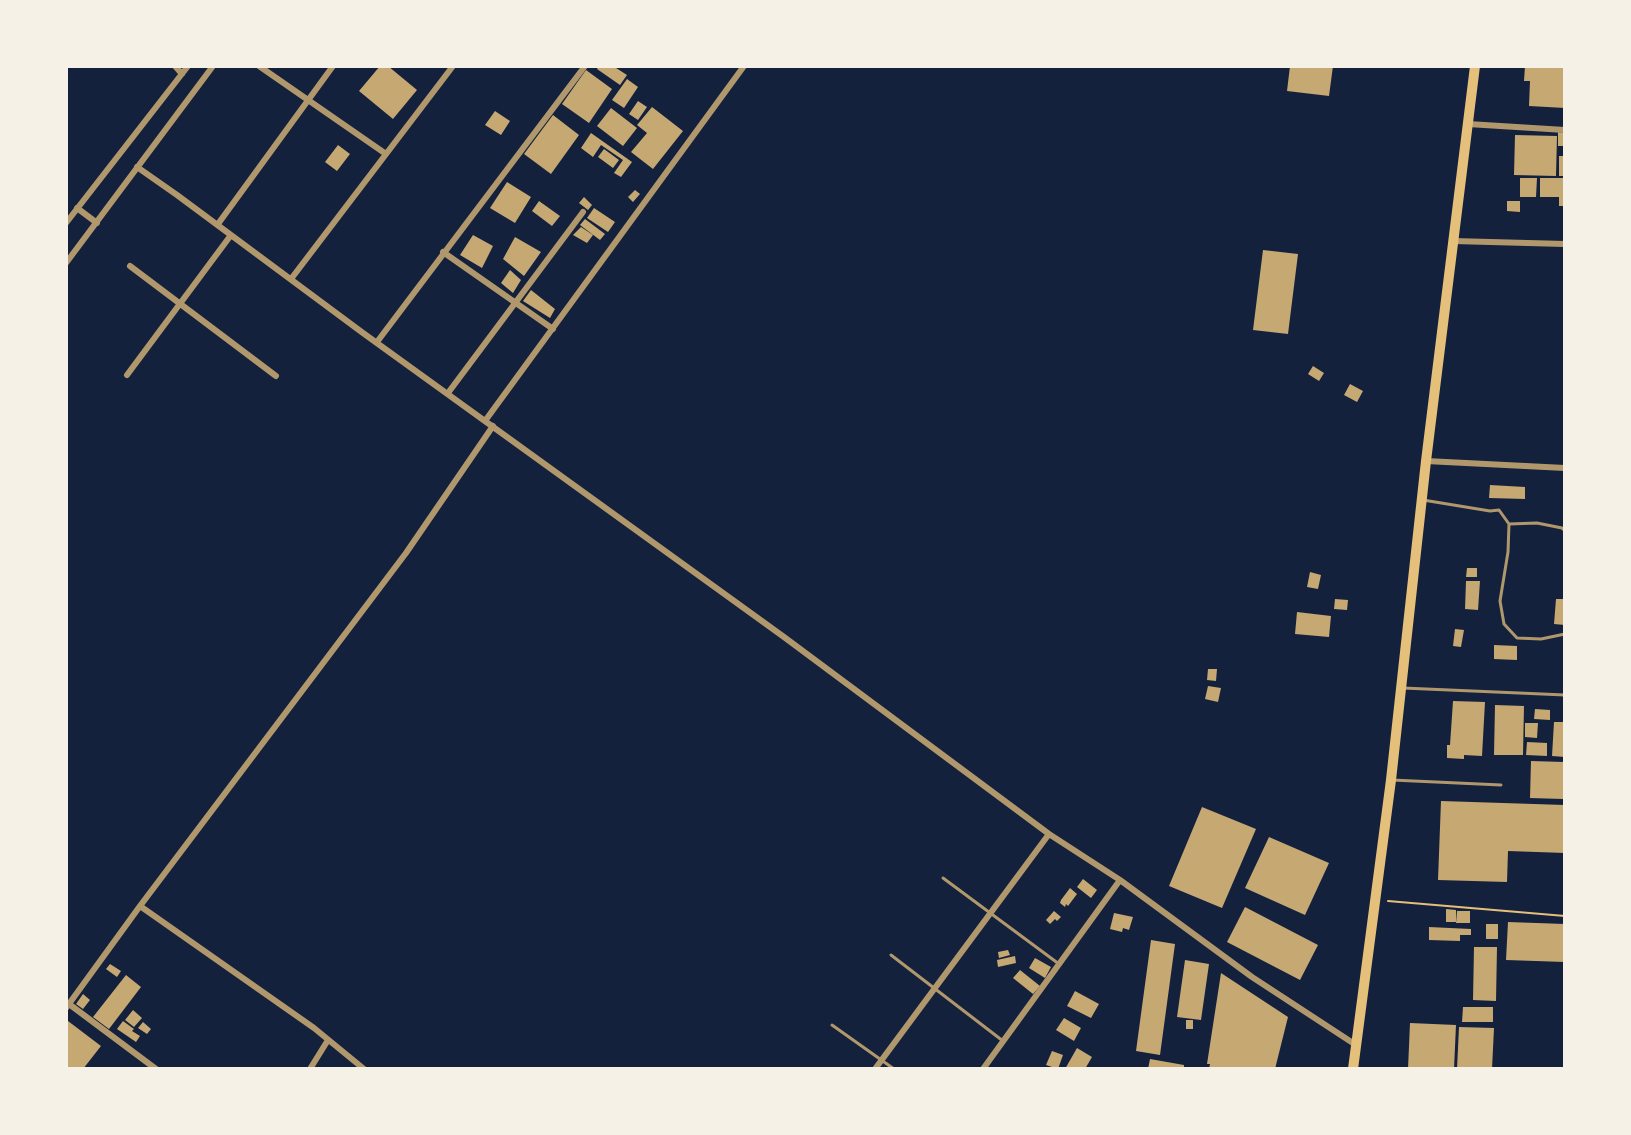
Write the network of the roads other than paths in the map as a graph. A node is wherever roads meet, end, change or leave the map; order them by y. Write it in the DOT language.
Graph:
graph roads {
  1 [pos="175,66"];
  2 [pos="188,66"];
  3 [pos="213,66"];
  4 [pos="259,66"];
  5 [pos="333,66"];
  6 [pos="453,66"];
  7 [pos="585,66"];
  8 [pos="744,66"];
  9 [pos="1475,66"];
  10 [pos="182,74"];
  11 [pos="310,101"];
  12 [pos="1468,124"];
  13 [pos="1565,130"];
  14 [pos="386,154"];
  15 [pos="137,167"];
  16 [pos="80,210"];
  17 [pos="583,212"];
  18 [pos="94,221"];
  19 [pos="66,223"];
  20 [pos="218,225"];
  21 [pos="231,235"];
  22 [pos="1453,241"];
  23 [pos="1565,244"];
  24 [pos="443,252"];
  25 [pos="66,263"];
  26 [pos="130,266"];
  27 [pos="291,279"];
  28 [pos="516,302"];
  29 [pos="180,303"];
  30 [pos="554,329"];
  31 [pos="376,342"];
  32 [pos="127,375"];
  33 [pos="276,376"];
  34 [pos="448,393"];
  35 [pos="486,421"];
  36 [pos="493,426"];
  37 [pos="1426,461"];
  38 [pos="1565,468"];
  39 [pos="1422,499"];
  40 [pos="1509,524"];
  41 [pos="1565,531"];
  42 [pos="1565,634"];
  43 [pos="1401,688"];
  44 [pos="1565,695"];
  45 [pos="1391,780"];
  46 [pos="1501,785"];
  47 [pos="1049,834"];
  48 [pos="943,878"];
  49 [pos="1120,880"];
  50 [pos="140,906"];
  51 [pos="991,913"];
  52 [pos="891,955"];
  53 [pos="1059,964"];
  54 [pos="935,988"];
  55 [pos="68,1006"];
  56 [pos="832,1025"];
  57 [pos="328,1040"];
  58 [pos="1003,1041"];
  59 [pos="1357,1045"];
  60 [pos="882,1060"];
  61 [pos="156,1069"];
  62 [pos="310,1069"];
  63 [pos="364,1069"];
  64 [pos="875,1069"];
  65 [pos="894,1069"];
  66 [pos="983,1069"];
  67 [pos="1353,1069"];
  1 -- 10 [label="street"];
  2 -- 10 [label="street"];
  3 -- 15 [label="street"];
  4 -- 11 [label="street"];
  5 -- 11 [label="street"];
  6 -- 14 [label="street"];
  7 -- 24 [label="street"];
  8 -- 30 [label="street"];
  9 -- 12 [label="main road"];
  10 -- 16 [label="street"];
  11 -- 14 [label="street"];
  11 -- 20 [label="street"];
  12 -- 13 [label="street"];
  12 -- 22 [label="main road"];
  14 -- 27 [label="street"];
  15 -- 18 [label="street"];
  15 -- 20 [label="street"];
  16 -- 18 [label="street"];
  16 -- 19 [label="street"];
  17 -- 28 [label="street"];
  18 -- 25 [label="street"];
  20 -- 21 [label="street"];
  21 -- 27 [label="street"];
  21 -- 29 [label="street"];
  22 -- 23 [label="street"];
  22 -- 37 [label="main road"];
  24 -- 28 [label="street"];
  24 -- 31 [label="street"];
  26 -- 29 [label="street"];
  27 -- 31 [label="street"];
  28 -- 30 [label="street"];
  28 -- 34 [label="street"];
  29 -- 32 [label="street"];
  29 -- 33 [label="street"];
  30 -- 35 [label="street"];
  31 -- 34 [label="street"];
  34 -- 35 [label="street"];
  35 -- 36 [label="street"];
  36 -- 47 [label="street"];
  36 -- 50 [label="street"];
  37 -- 38 [label="street"];
  37 -- 39 [label="main road"];
  39 -- 40 [label="lane"];
  39 -- 43 [label="main road"];
  40 -- 41 [label="lane"];
  40 -- 42 [label="lane"];
  43 -- 44 [label="lane"];
  43 -- 45 [label="main road"];
  45 -- 46 [label="lane"];
  45 -- 59 [label="main road"];
  47 -- 49 [label="street"];
  47 -- 51 [label="street"];
  48 -- 51 [label="lane"];
  49 -- 53 [label="street"];
  49 -- 59 [label="street"];
  50 -- 55 [label="street"];
  50 -- 57 [label="street"];
  51 -- 53 [label="lane"];
  51 -- 54 [label="street"];
  52 -- 54 [label="lane"];
  53 -- 58 [label="street"];
  54 -- 58 [label="lane"];
  54 -- 60 [label="street"];
  55 -- 61 [label="street"];
  56 -- 60 [label="lane"];
  57 -- 62 [label="street"];
  57 -- 63 [label="street"];
  58 -- 66 [label="street"];
  59 -- 67 [label="main road"];
  60 -- 64 [label="street"];
  60 -- 65 [label="lane"];
}
